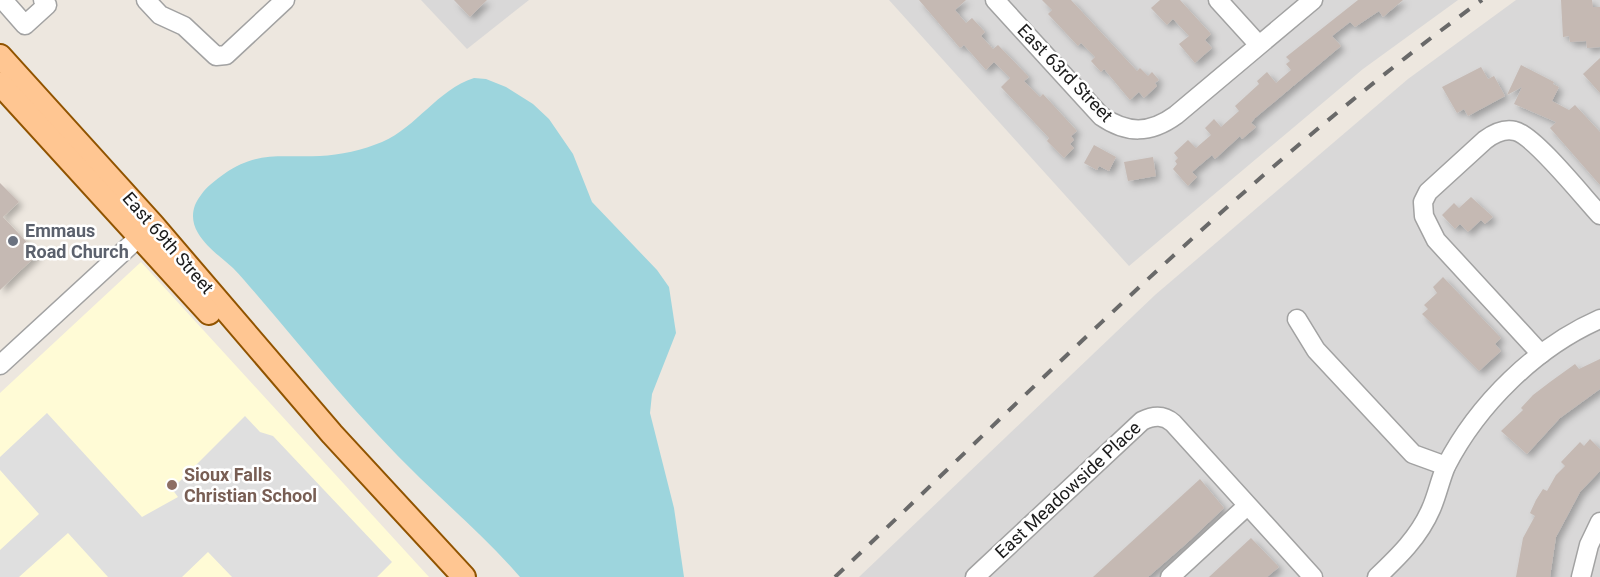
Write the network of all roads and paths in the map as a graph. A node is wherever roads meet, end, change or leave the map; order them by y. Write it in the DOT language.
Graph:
graph roads {
  1 [pos="43,0"];
  2 [pos="146,0"];
  3 [pos="285,0"];
  4 [pos="995,0"];
  5 [pos="1218,0"];
  6 [pos="1313,0"];
  7 [pos="7,1"];
  8 [pos="1258,44"];
  9 [pos="0,56"];
  10 [pos="0,84"];
  11 [pos="1600,215"];
  12 [pos="146,231"];
  13 [pos="1297,319"];
  14 [pos="1600,319"];
  15 [pos="1541,354"];
  16 [pos="0,365"];
  17 [pos="1446,466"];
  18 [pos="1247,506"];
  19 [pos="1600,522"];
  20 [pos="464,577"];
  21 [pos="975,577"];
  22 [pos="1170,577"];
  23 [pos="1313,577"];
  24 [pos="1377,577"];
  25 [pos="1581,577"];
  1 -- 7 [label="street"];
  2 -- 3 [label="street"];
  4 -- 8 [label="street, East 63rd Street"];
  5 -- 8 [label="street"];
  6 -- 8 [label="street"];
  9 -- 12 [label="main road, East 69th Street"];
  10 -- 12 [label="main road, East 69th Street"];
  11 -- 15 [label="street"];
  12 -- 16 [label="street"];
  12 -- 20 [label="main road, East 69th Street"];
  13 -- 17 [label="street"];
  14 -- 15 [label="street"];
  15 -- 17 [label="street"];
  17 -- 24 [label="street"];
  18 -- 21 [label="street, East Meadowside Place"];
  18 -- 22 [label="street"];
  18 -- 23 [label="street, East Meadowside Place"];
  19 -- 25 [label="street"];
}
